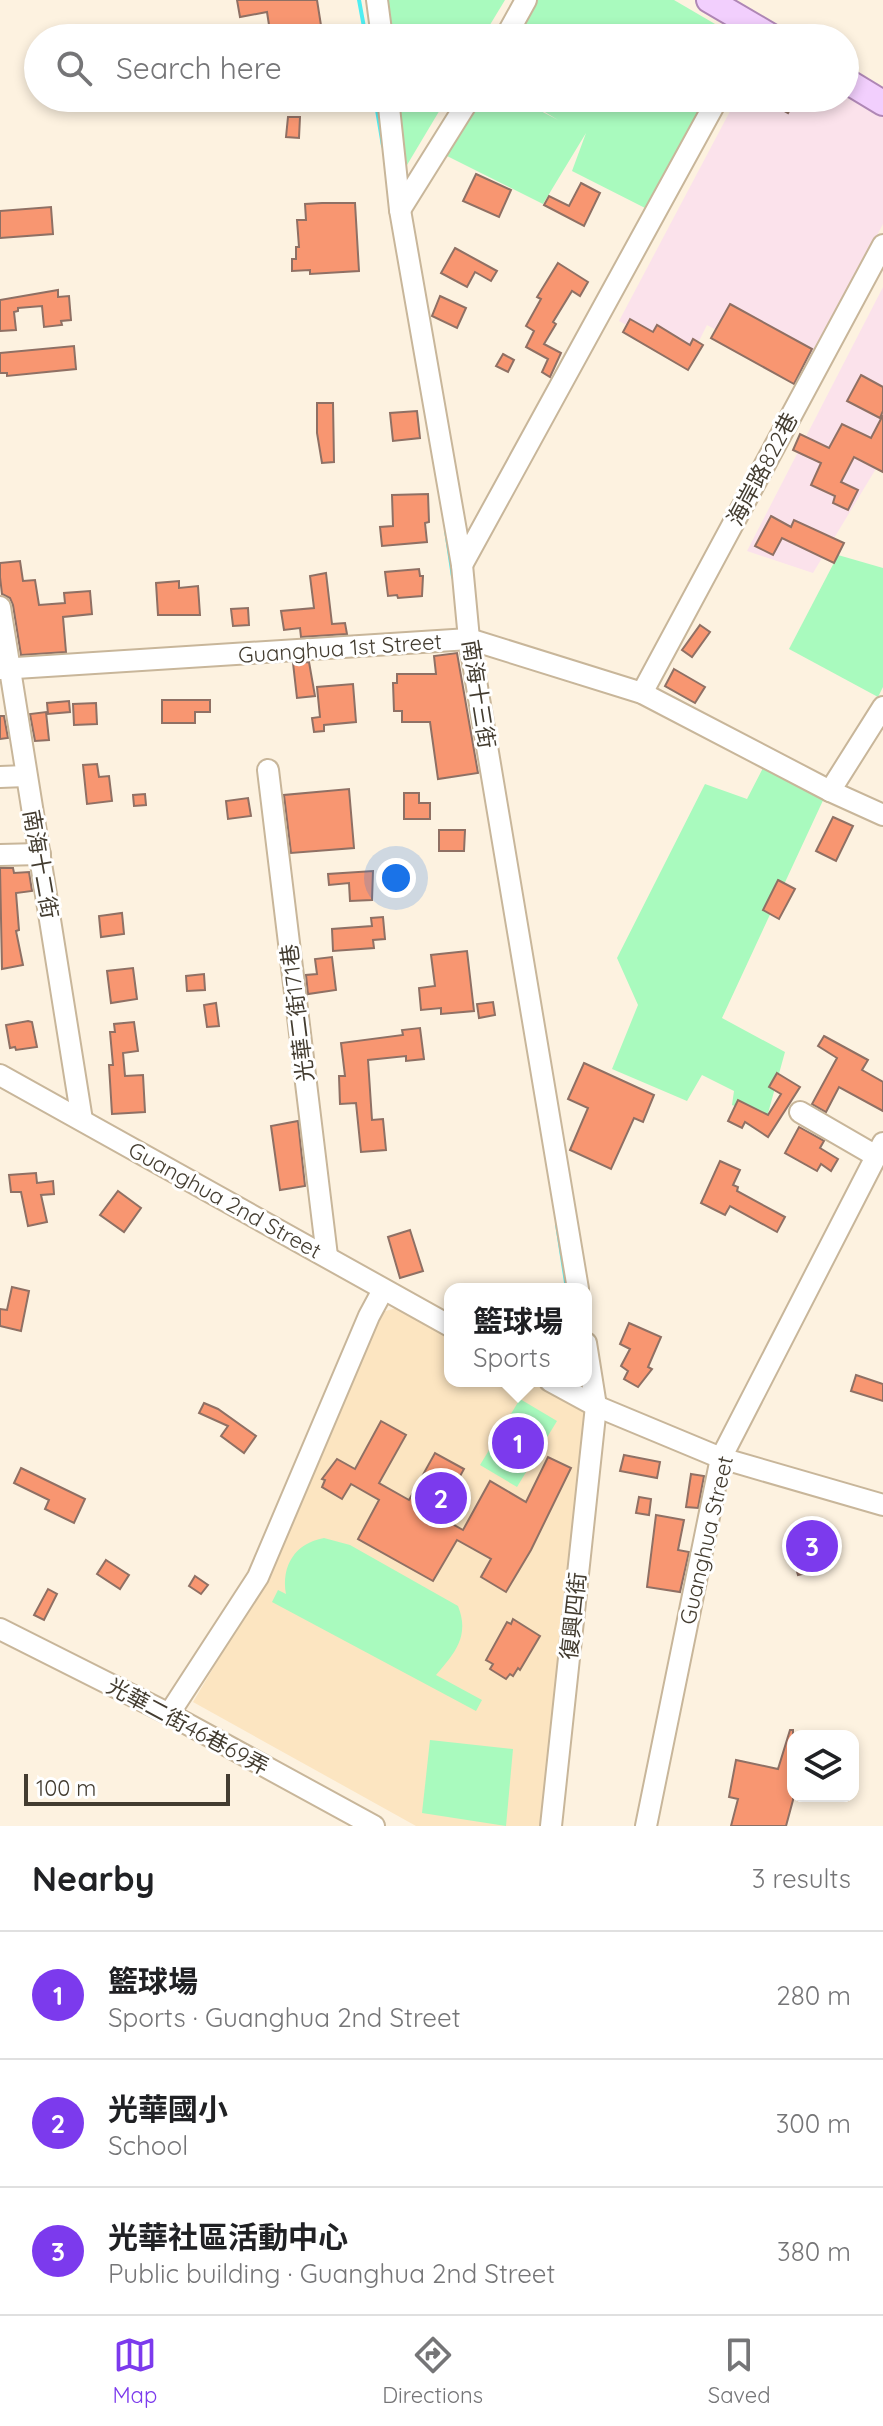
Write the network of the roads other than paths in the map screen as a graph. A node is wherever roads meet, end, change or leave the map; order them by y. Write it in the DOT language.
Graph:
graph roads {
  1 [pos="377,0"];
  2 [pos="526,0"];
  3 [pos="709,0"];
  4 [pos="380,24"];
  5 [pos="513,24"];
  6 [pos="745,24"];
  7 [pos="859,88"];
  8 [pos="883,103"];
  9 [pos="390,112"];
  10 [pos="461,112"];
  11 [pos="710,112"];
  12 [pos="400,210"];
  13 [pos="883,245"];
  14 [pos="462,565"];
  15 [pos="0,607"];
  16 [pos="469,639"];
  17 [pos="5,669"];
  18 [pos="642,693"];
  19 [pos="883,707"];
  20 [pos="268,770"];
  21 [pos="26,776"];
  22 [pos="0,777"];
  23 [pos="830,791"];
  24 [pos="883,815"];
  25 [pos="40,854"];
  26 [pos="0,855"];
  27 [pos="0,1075"];
  28 [pos="800,1112"];
  29 [pos="82,1120"];
  30 [pos="880,1150"];
  31 [pos="327,1256"];
  32 [pos="577,1283"];
  33 [pos="383,1290"];
  34 [pos="444,1323"];
  35 [pos="592,1381"];
  36 [pos="561,1387"];
  37 [pos="596,1406"];
  38 [pos="721,1458"];
  39 [pos="883,1505"];
  40 [pos="0,1629"];
  41 [pos="169,1714"];
  42 [pos="374,1826"];
  43 [pos="551,1826"];
  44 [pos="646,1826"];
  1 -- 4 [label="street"];
  2 -- 5 [label="street"];
  3 -- 6 [label="main road"];
  7 -- 8 [label="main road"];
  9 -- 12 [label="street, 南海十三街"];
  10 -- 12 [label="street"];
  11 -- 14 [label="street"];
  12 -- 14 [label="street, 南海十三街"];
  13 -- 18 [label="street, 海岸路822巷"];
  14 -- 16 [label="street, 南海十三街"];
  15 -- 17 [label="street, 南海十二街"];
  16 -- 17 [label="street, Guanghua 1st Street"];
  16 -- 18 [label="street, Guanghua 1st Street"];
  16 -- 32 [label="street, 南海十三街"];
  17 -- 21 [label="street, 南海十二街"];
  18 -- 23 [label="street, Guanghua 1st Street"];
  19 -- 23 [label="street"];
  20 -- 31 [label="street, 光華二街171巷"];
  21 -- 22 [label="street"];
  21 -- 25 [label="street, 南海十二街"];
  23 -- 24 [label="street, Guanghua 1st Street"];
  25 -- 26 [label="street"];
  25 -- 29 [label="street, 南海十二街"];
  27 -- 29 [label="street, Guanghua 2nd Street"];
  28 -- 30 [label="street"];
  29 -- 31 [label="street, Guanghua 2nd Street"];
  30 -- 38 [label="street, Guanghua Street"];
  31 -- 33 [label="street, Guanghua 2nd Street"];
  33 -- 34 [label="street, Guanghua 2nd Street"];
  33 -- 41 [label="street"];
  35 -- 37 [label="street"];
  36 -- 37 [label="street"];
  37 -- 38 [label="street"];
  37 -- 43 [label="street, 復興四街"];
  38 -- 39 [label="street"];
  38 -- 44 [label="street, Guanghua Street"];
  40 -- 41 [label="street, 光華二街46巷69弄"];
  41 -- 42 [label="street, 光華二街46巷69弄"];
}
